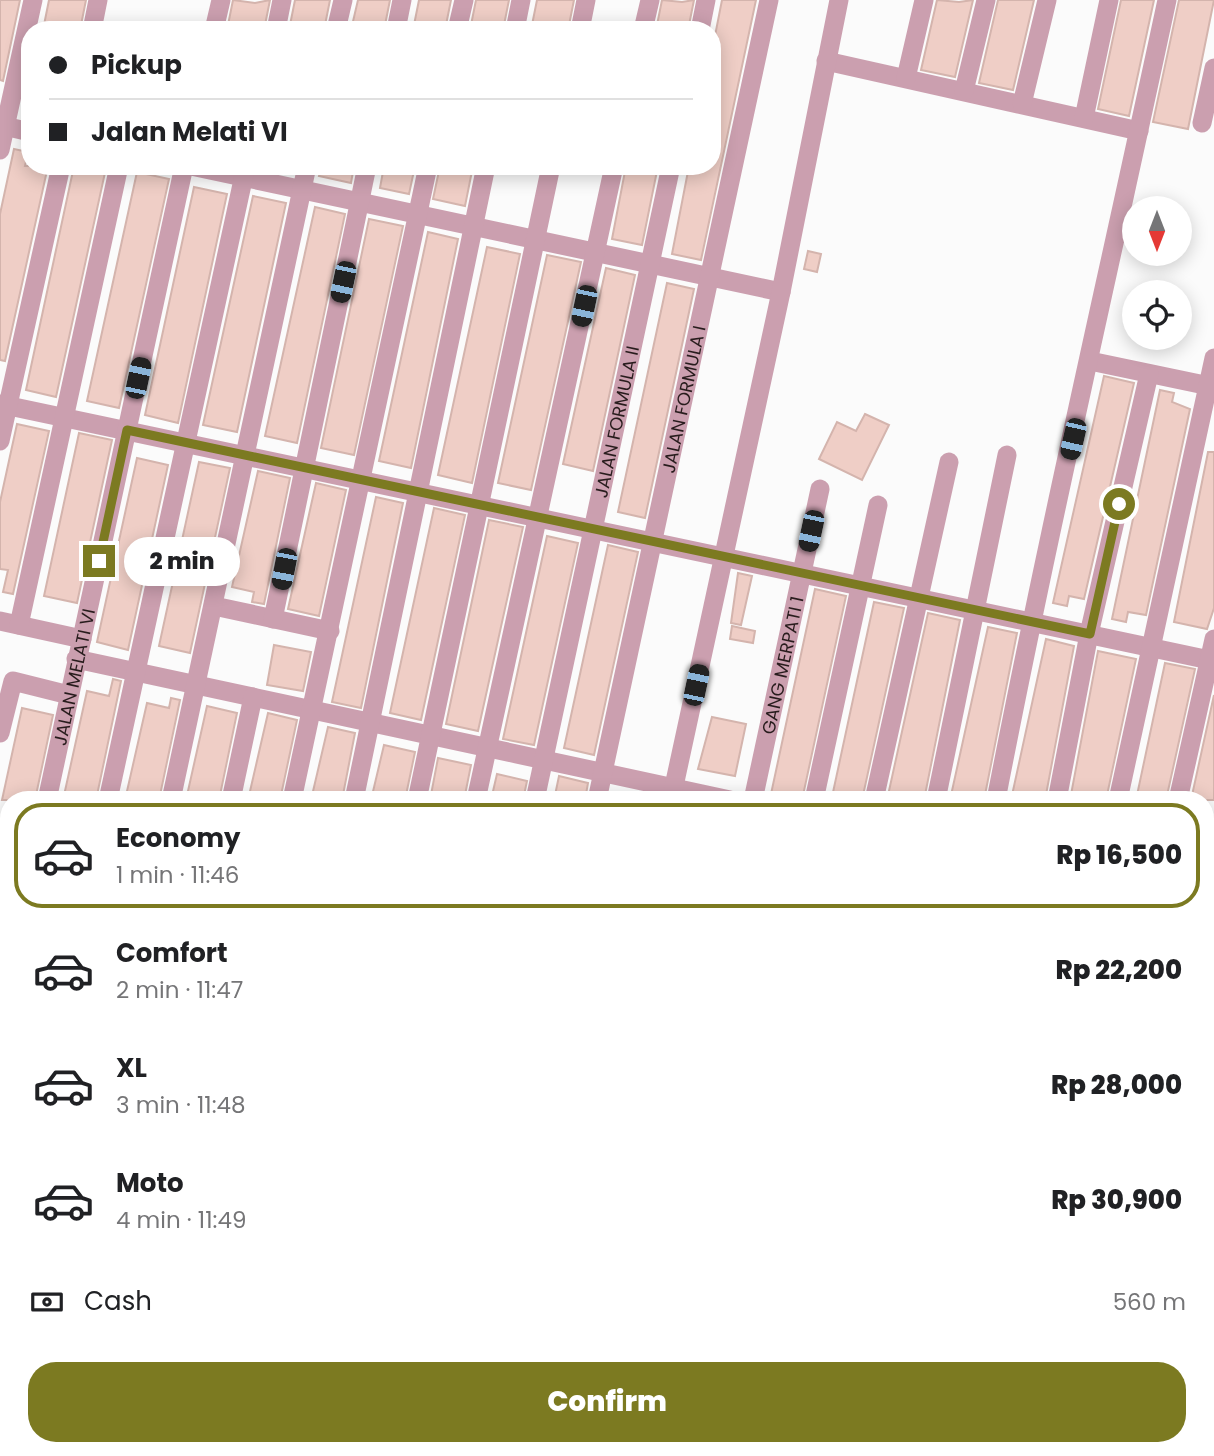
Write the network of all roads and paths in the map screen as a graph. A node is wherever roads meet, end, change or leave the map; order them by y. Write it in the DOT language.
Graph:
graph roads {
  1 [pos="33,0"];
  2 [pos="98,0"];
  3 [pos="220,0"];
  4 [pos="282,0"];
  5 [pos="342,0"];
  6 [pos="402,0"];
  7 [pos="464,0"];
  8 [pos="521,0"];
  9 [pos="586,0"];
  10 [pos="650,0"];
  11 [pos="706,0"];
  12 [pos="769,0"];
  13 [pos="839,0"];
  14 [pos="924,0"];
  15 [pos="986,0"];
  16 [pos="1047,0"];
  17 [pos="1109,0"];
  18 [pos="1167,0"];
  19 [pos="28,21"];
  20 [pos="94,21"];
  21 [pos="216,21"];
  22 [pos="278,21"];
  23 [pos="338,21"];
  24 [pos="398,21"];
  25 [pos="459,21"];
  26 [pos="517,21"];
  27 [pos="582,21"];
  28 [pos="645,21"];
  29 [pos="702,21"];
  30 [pos="21,50"];
  31 [pos="826,61"];
  32 [pos="1214,68"];
  33 [pos="906,78"];
  34 [pos="964,91"];
  35 [pos="1022,104"];
  36 [pos="1084,118"];
  37 [pos="1202,123"];
  38 [pos="3,126"];
  39 [pos="21,130"];
  40 [pos="1139,131"];
  41 [pos="0,150"];
  42 [pos="59,175"];
  43 [pos="117,175"];
  44 [pos="182,175"];
  45 [pos="244,175"];
  46 [pos="254,175"];
  47 [pos="305,175"];
  48 [pos="365,175"];
  49 [pos="426,175"];
  50 [pos="484,175"];
  51 [pos="549,175"];
  52 [pos="612,175"];
  53 [pos="669,175"];
  54 [pos="302,190"];
  55 [pos="360,202"];
  56 [pos="418,215"];
  57 [pos="474,227"];
  58 [pos="536,240"];
  59 [pos="595,253"];
  60 [pos="650,264"];
  61 [pos="710,277"];
  62 [pos="781,292"];
  63 [pos="1214,358"];
  64 [pos="1090,361"];
  65 [pos="1149,374"];
  66 [pos="1211,387"];
  67 [pos="4,405"];
  68 [pos="65,417"];
  69 [pos="127,430"];
  70 [pos="0,441"];
  71 [pos="186,443"];
  72 [pos="1007,455"];
  73 [pos="245,456"];
  74 [pos="949,462"];
  75 [pos="304,468"];
  76 [pos="361,480"];
  77 [pos="820,489"];
  78 [pos="419,492"];
  79 [pos="480,505"];
  80 [pos="878,505"];
  81 [pos="538,518"];
  82 [pos="594,529"];
  83 [pos="653,542"];
  84 [pos="724,557"];
  85 [pos="802,573"];
  86 [pos="861,586"];
  87 [pos="919,598"];
  88 [pos="214,606"];
  89 [pos="974,610"];
  90 [pos="273,619"];
  91 [pos="1031,621"];
  92 [pos="10,623"];
  93 [pos="330,631"];
  94 [pos="1090,634"];
  95 [pos="82,639"];
  96 [pos="1214,639"];
  97 [pos="1151,647"];
  98 [pos="76,659"];
  99 [pos="1212,660"];
  100 [pos="135,672"];
  101 [pos="195,685"];
  102 [pos="69,695"];
  103 [pos="253,698"];
  104 [pos="311,710"];
  105 [pos="370,723"];
  106 [pos="0,733"];
  107 [pos="430,735"];
  108 [pos="487,748"];
  109 [pos="543,760"];
  110 [pos="603,772"];
  111 [pos="49,791"];
  112 [pos="110,791"];
  113 [pos="173,791"];
  114 [pos="233,791"];
  115 [pos="294,791"];
  116 [pos="356,791"];
  117 [pos="418,791"];
  118 [pos="478,791"];
  119 [pos="537,791"];
  120 [pos="599,791"];
  121 [pos="663,791"];
  122 [pos="674,791"];
  123 [pos="755,791"];
  124 [pos="816,791"];
  125 [pos="876,791"];
  126 [pos="938,791"];
  127 [pos="998,791"];
  128 [pos="1059,791"];
  129 [pos="1120,791"];
  130 [pos="1180,791"];
  1 -- 19 [label="street"];
  2 -- 20 [label="street"];
  3 -- 21 [label="street"];
  4 -- 22 [label="street"];
  5 -- 23 [label="street"];
  6 -- 24 [label="street"];
  7 -- 25 [label="street"];
  8 -- 26 [label="street"];
  9 -- 27 [label="street"];
  10 -- 28 [label="street"];
  11 -- 29 [label="street"];
  12 -- 61 [label="street, JALAN FORMULA I"];
  13 -- 31 [label="street"];
  14 -- 33 [label="street"];
  15 -- 34 [label="street"];
  16 -- 35 [label="street"];
  17 -- 36 [label="street"];
  18 -- 40 [label="street"];
  30 -- 38 [label="street"];
  31 -- 33 [label="street"];
  31 -- 62 [label="street"];
  32 -- 37 [label="street"];
  33 -- 34 [label="street"];
  34 -- 35 [label="street"];
  35 -- 36 [label="street"];
  36 -- 40 [label="street"];
  38 -- 39 [label="street"];
  38 -- 41 [label="street"];
  40 -- 64 [label="street"];
  42 -- 67 [label="street"];
  43 -- 68 [label="street"];
  44 -- 69 [label="street, JALAN MELATI VI"];
  45 -- 71 [label="street"];
  46 -- 54 [label="street"];
  47 -- 54 [label="street"];
  48 -- 55 [label="street"];
  49 -- 56 [label="street"];
  50 -- 57 [label="street"];
  51 -- 58 [label="street"];
  52 -- 59 [label="street"];
  53 -- 60 [label="street, JALAN FORMULA II"];
  54 -- 55 [label="street"];
  54 -- 73 [label="street"];
  55 -- 56 [label="street"];
  55 -- 75 [label="street"];
  56 -- 57 [label="street"];
  56 -- 76 [label="street"];
  57 -- 58 [label="street"];
  57 -- 78 [label="street"];
  58 -- 59 [label="street"];
  58 -- 79 [label="street"];
  59 -- 60 [label="street"];
  59 -- 81 [label="street"];
  60 -- 61 [label="street"];
  60 -- 82 [label="street, JALAN FORMULA II"];
  61 -- 62 [label="street"];
  61 -- 83 [label="street, JALAN FORMULA I"];
  62 -- 84 [label="street"];
  63 -- 66 [label="street"];
  64 -- 65 [label="street"];
  64 -- 91 [label="street"];
  65 -- 66 [label="street"];
  65 -- 94 [label="street"];
  66 -- 97 [label="street"];
  67 -- 68 [label="street"];
  67 -- 70 [label="street"];
  68 -- 69 [label="street"];
  68 -- 92 [label="street"];
  69 -- 71 [label="street"];
  69 -- 95 [label="street, JALAN MELATI VI"];
  71 -- 73 [label="street"];
  71 -- 100 [label="street"];
  72 -- 89 [label="street"];
  73 -- 75 [label="street"];
  73 -- 88 [label="street"];
  74 -- 87 [label="street"];
  75 -- 76 [label="street"];
  75 -- 90 [label="street"];
  76 -- 78 [label="street"];
  76 -- 93 [label="street"];
  77 -- 85 [label="street, GANG MERPATI 1"];
  78 -- 79 [label="street"];
  78 -- 105 [label="street"];
  79 -- 81 [label="street"];
  79 -- 107 [label="street"];
  80 -- 86 [label="street"];
  81 -- 82 [label="street"];
  81 -- 108 [label="street"];
  82 -- 83 [label="street"];
  82 -- 109 [label="street, JALAN FORMULA II"];
  83 -- 84 [label="street"];
  83 -- 110 [label="street, JALAN FORMULA I"];
  84 -- 85 [label="street"];
  84 -- 122 [label="street"];
  85 -- 86 [label="street"];
  85 -- 123 [label="street, GANG MERPATI 1"];
  86 -- 87 [label="street"];
  86 -- 124 [label="street"];
  87 -- 89 [label="street"];
  87 -- 125 [label="street"];
  88 -- 90 [label="street"];
  88 -- 101 [label="street"];
  89 -- 91 [label="street"];
  89 -- 126 [label="street"];
  90 -- 93 [label="street"];
  91 -- 94 [label="street"];
  91 -- 127 [label="street"];
  92 -- 95 [label="street"];
  93 -- 104 [label="street"];
  94 -- 97 [label="street"];
  94 -- 128 [label="street"];
  95 -- 98 [label="street, JALAN MELATI VI"];
  96 -- 99 [label="street"];
  97 -- 99 [label="street"];
  97 -- 129 [label="street"];
  98 -- 100 [label="street"];
  98 -- 102 [label="street, JALAN MELATI VI"];
  99 -- 130 [label="street"];
  100 -- 101 [label="street"];
  100 -- 112 [label="street"];
  101 -- 103 [label="street"];
  101 -- 113 [label="street"];
  102 -- 106 [label="street"];
  102 -- 111 [label="street, JALAN MELATI VI"];
  103 -- 104 [label="street"];
  103 -- 114 [label="street"];
  104 -- 105 [label="street"];
  104 -- 115 [label="street"];
  105 -- 107 [label="street"];
  105 -- 116 [label="street"];
  107 -- 108 [label="street"];
  107 -- 117 [label="street"];
  108 -- 109 [label="street"];
  108 -- 118 [label="street"];
  109 -- 110 [label="street"];
  109 -- 119 [label="street, JALAN FORMULA II"];
  110 -- 120 [label="street, JALAN FORMULA I"];
  110 -- 121 [label="street"];
}
